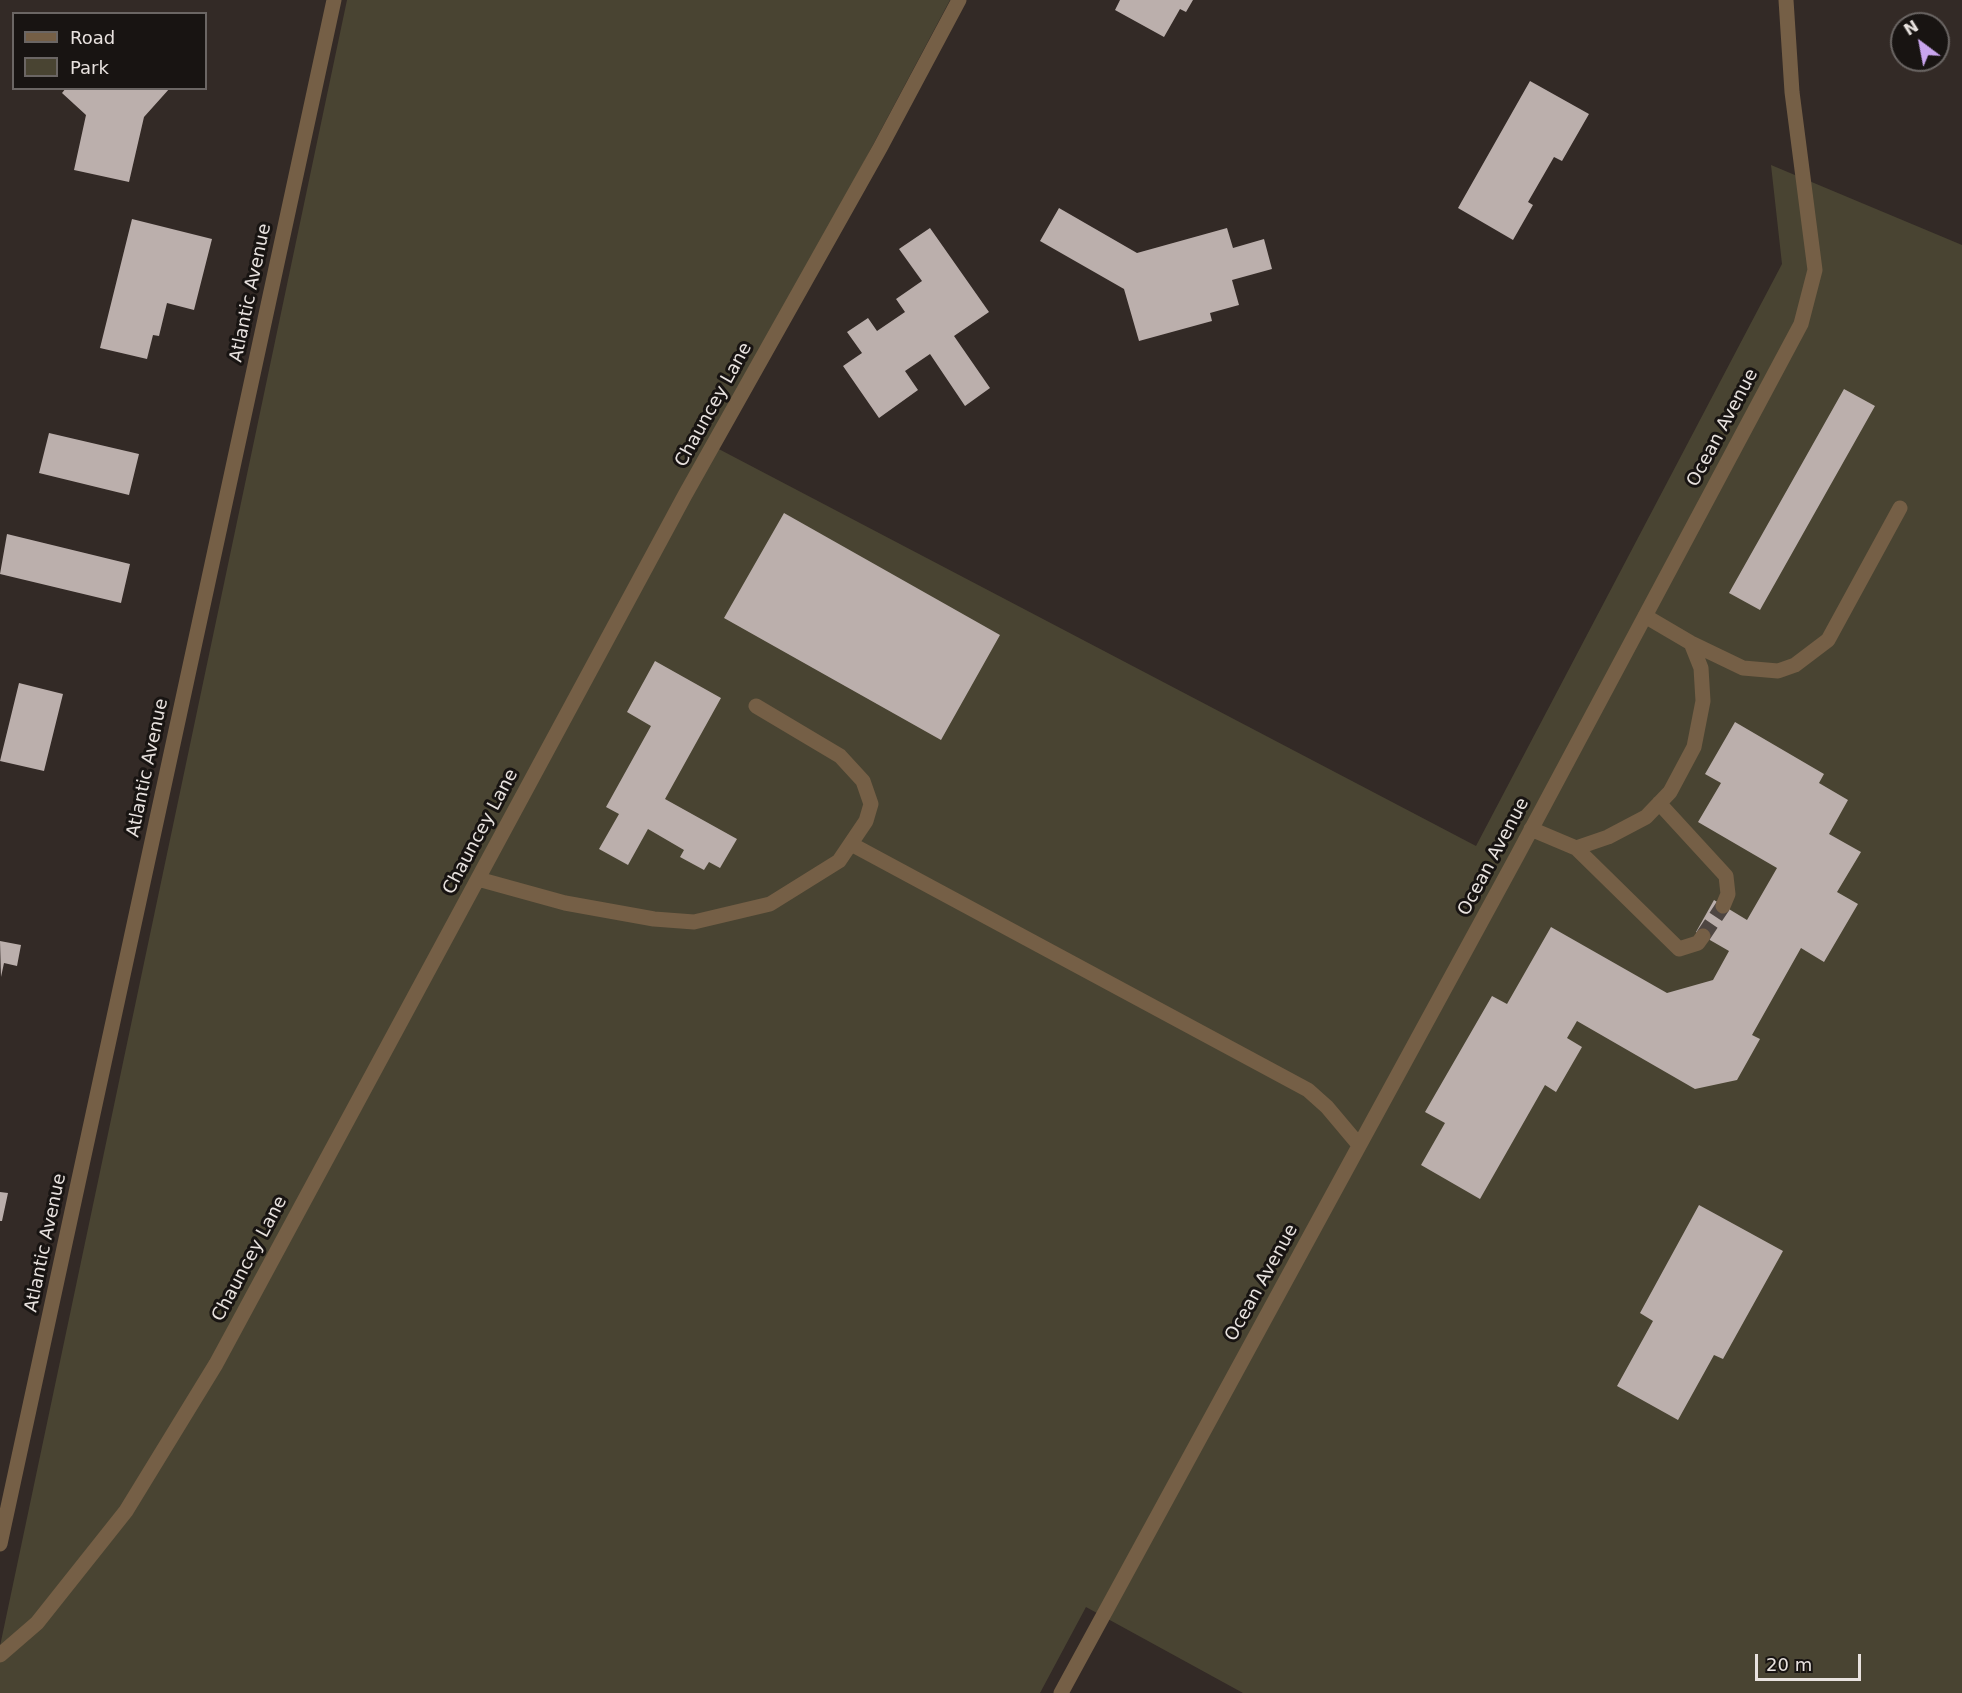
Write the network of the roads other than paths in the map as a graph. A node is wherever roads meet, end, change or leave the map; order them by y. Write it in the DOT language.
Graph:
graph roads {
  1 [pos="334,0"];
  2 [pos="959,0"];
  3 [pos="1786,0"];
  4 [pos="1900,508"];
  5 [pos="1645,616"];
  6 [pos="1691,643"];
  7 [pos="756,706"];
  8 [pos="1659,803"];
  9 [pos="1532,829"];
  10 [pos="850,844"];
  11 [pos="1576,848"];
  12 [pos="478,879"];
  13 [pos="1723,906"];
  14 [pos="1703,936"];
  15 [pos="1359,1145"];
  16 [pos="0,1544"];
  17 [pos="0,1655"];
  18 [pos="1061,1693"];
  1 -- 16 [label="street, Atlantic Avenue"];
  2 -- 12 [label="street, Chauncey Lane"];
  3 -- 5 [label="street, Ocean Avenue"];
  4 -- 6 [label="street"];
  5 -- 6 [label="street"];
  5 -- 9 [label="street, Ocean Avenue"];
  6 -- 8 [label="street"];
  7 -- 10 [label="street"];
  8 -- 11 [label="street"];
  8 -- 13 [label="street"];
  9 -- 11 [label="street"];
  9 -- 15 [label="street, Ocean Avenue"];
  10 -- 12 [label="street"];
  10 -- 15 [label="street"];
  11 -- 14 [label="street"];
  12 -- 17 [label="street, Chauncey Lane"];
  15 -- 18 [label="street, Ocean Avenue"];
}
